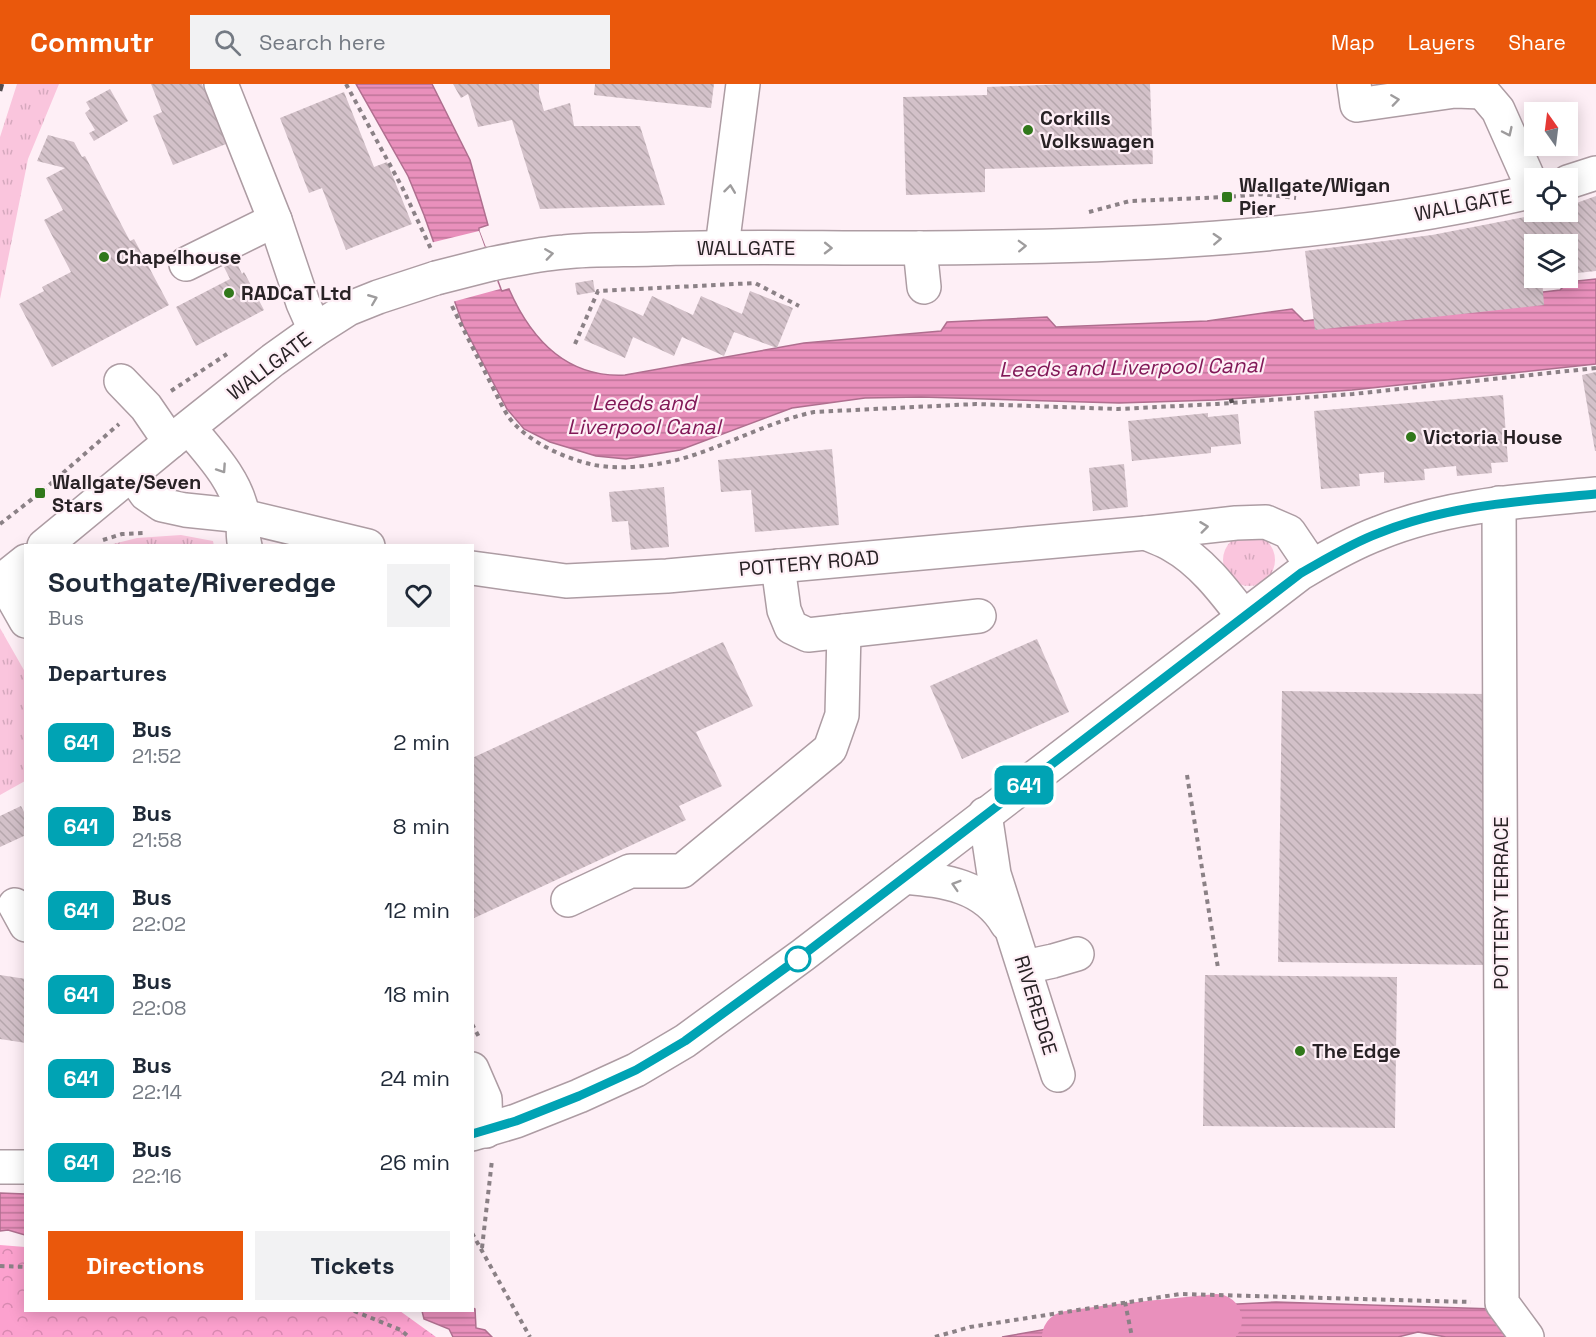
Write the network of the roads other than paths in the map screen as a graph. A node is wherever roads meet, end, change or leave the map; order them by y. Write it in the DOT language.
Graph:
graph roads {
  1 [pos="221,84"];
  2 [pos="743,84"];
  3 [pos="1354,84"];
  4 [pos="1479,86"];
  5 [pos="1524,168"];
  6 [pos="1596,173"];
  7 [pos="1578,179"];
  8 [pos="1524,193"];
  9 [pos="274,219"];
  10 [pos="722,247"];
  11 [pos="920,248"];
  12 [pos="186,264"];
  13 [pos="924,287"];
  14 [pos="315,330"];
  15 [pos="121,381"];
  16 [pos="179,435"];
  17 [pos="132,474"];
  18 [pos="1596,494"];
  19 [pos="1499,503"];
  20 [pos="244,531"];
  21 [pos="1146,533"];
  22 [pos="46,544"];
  23 [pos="351,544"];
  24 [pos="778,566"];
  25 [pos="1312,567"];
  26 [pos="474,568"];
  27 [pos="10,574"];
  28 [pos="24,615"];
  29 [pos="979,616"];
  30 [pos="1243,616"];
  31 [pos="844,631"];
  32 [pos="985,814"];
  33 [pos="905,877"];
  34 [pos="568,900"];
  35 [pos="1014,935"];
  36 [pos="1077,954"];
  37 [pos="1025,967"];
  38 [pos="474,1074"];
  39 [pos="1058,1075"];
  40 [pos="484,1141"];
  41 [pos="0,1167"];
  42 [pos="24,1167"];
  43 [pos="1527,1337"];
  1 -- 9 [label="main road"];
  10 -- 2 [label="main road, one-way"];
  3 -- 4 [label="main road, one-way"];
  4 -- 5 [label="main road, one-way"];
  6 -- 7 [label="main road"];
  11 -- 8 [label="main road, WALLGATE, one-way"];
  9 -- 12 [label="main road"];
  9 -- 14 [label="main road"];
  10 -- 11 [label="main road, WALLGATE, one-way"];
  14 -- 10 [label="main road, WALLGATE, one-way, bridge"];
  11 -- 13 [label="main road"];
  14 -- 16 [label="main road, WALLGATE"];
  15 -- 16 [label="main road"];
  16 -- 17 [label="main road, WALLGATE"];
  16 -- 20 [label="main road, one-way"];
  17 -- 20 [label="main road"];
  17 -- 22 [label="main road, WALLGATE"];
  18 -- 19 [label="main road"];
  19 -- 25 [label="main road"];
  19 -- 43 [label="main road, POTTERY TERRACE"];
  20 -- 23 [label="main road"];
  21 -- 24 [label="main road, POTTERY ROAD"];
  21 -- 25 [label="main road, POTTERY ROAD, one-way"];
  21 -- 30 [label="main road, POTTERY ROAD"];
  24 -- 26 [label="main road, POTTERY ROAD"];
  24 -- 31 [label="main road"];
  25 -- 30 [label="main road"];
  27 -- 28 [label="main road"];
  29 -- 31 [label="main road"];
  30 -- 32 [label="main road"];
  31 -- 34 [label="main road"];
  32 -- 33 [label="main road"];
  32 -- 35 [label="main road, RIVEREDGE"];
  35 -- 33 [label="main road, RIVEREDGE, one-way"];
  33 -- 40 [label="main road"];
  35 -- 37 [label="main road, RIVEREDGE"];
  36 -- 37 [label="main road"];
  37 -- 39 [label="main road, RIVEREDGE"];
  38 -- 40 [label="main road"];
  41 -- 42 [label="main road"];
}
